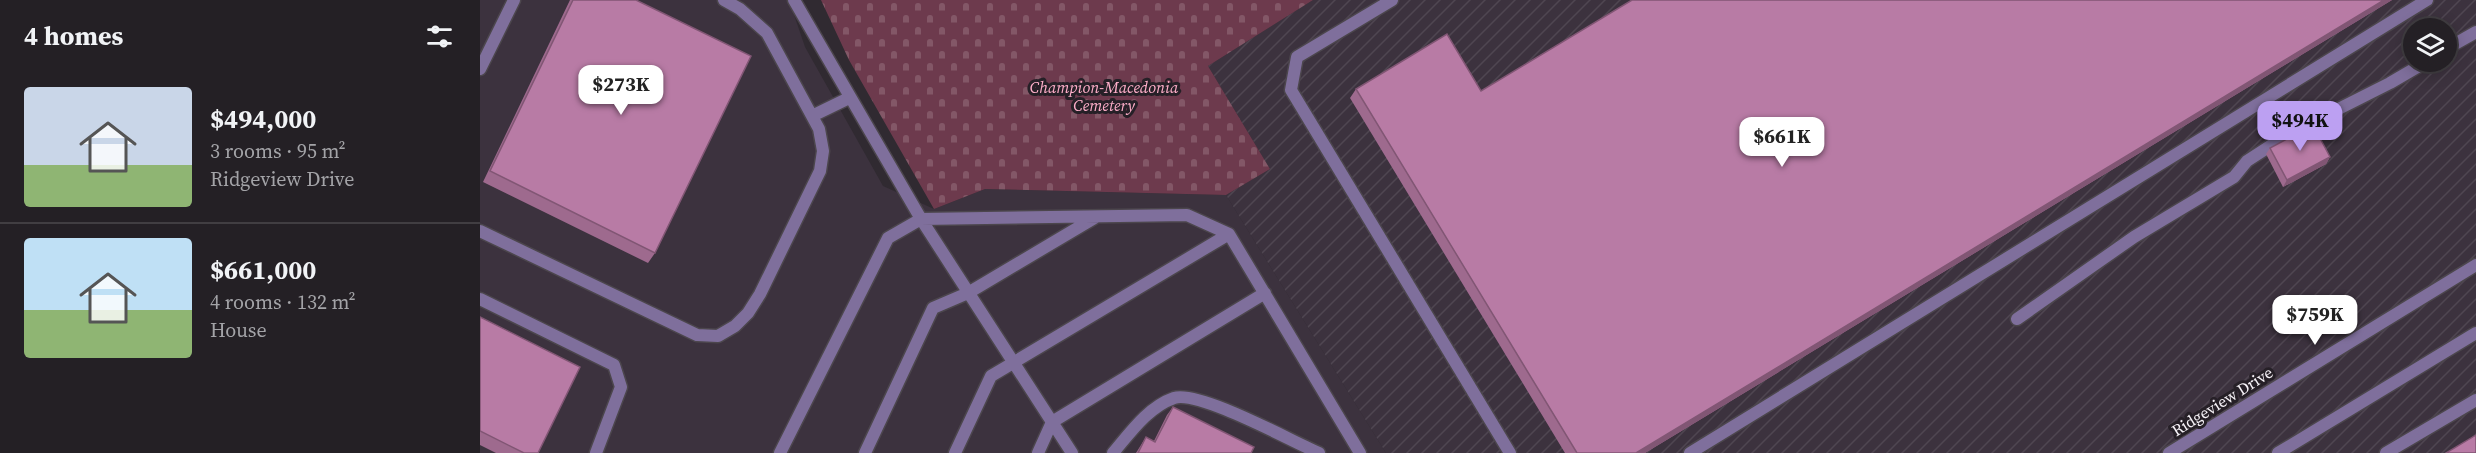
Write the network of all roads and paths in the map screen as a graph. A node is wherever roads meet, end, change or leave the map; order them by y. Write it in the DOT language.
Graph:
graph roads {
  1 [pos="514,0"];
  2 [pos="724,0"];
  3 [pos="794,0"];
  4 [pos="1392,0"];
  5 [pos="2427,0"];
  6 [pos="2476,32"];
  7 [pos="2457,43"];
  8 [pos="480,69"];
  9 [pos="2409,72"];
  10 [pos="849,98"];
  11 [pos="812,116"];
  12 [pos="1097,217"];
  13 [pos="921,219"];
  14 [pos="480,231"];
  15 [pos="1228,234"];
  16 [pos="2476,265"];
  17 [pos="969,293"];
  18 [pos="1265,293"];
  19 [pos="480,299"];
  20 [pos="2018,319"];
  21 [pos="2476,333"];
  22 [pos="1013,361"];
  23 [pos="2476,400"];
  24 [pos="1052,422"];
  25 [pos="596,453"];
  26 [pos="780,453"];
  27 [pos="865,453"];
  28 [pos="955,453"];
  29 [pos="1038,453"];
  30 [pos="1072,453"];
  31 [pos="1113,453"];
  32 [pos="1319,453"];
  33 [pos="1360,453"];
  34 [pos="1510,453"];
  35 [pos="1690,453"];
  36 [pos="2169,453"];
  37 [pos="2278,453"];
  38 [pos="2386,453"];
  1 -- 8 [label="street"];
  2 -- 11 [label="street"];
  3 -- 10 [label="street"];
  4 -- 34 [label="street"];
  5 -- 35 [label="street"];
  6 -- 7 [label="street"];
  9 -- 20 [label="street"];
  10 -- 11 [label="street"];
  10 -- 13 [label="street"];
  11 -- 14 [label="street"];
  12 -- 13 [label="street"];
  12 -- 15 [label="street"];
  12 -- 17 [label="street"];
  13 -- 17 [label="street"];
  13 -- 26 [label="street"];
  15 -- 18 [label="street"];
  15 -- 22 [label="street"];
  16 -- 36 [label="street, Ridgeview Drive"];
  17 -- 22 [label="street"];
  17 -- 27 [label="street"];
  18 -- 24 [label="street"];
  18 -- 33 [label="street"];
  19 -- 25 [label="street"];
  21 -- 37 [label="street"];
  22 -- 24 [label="street"];
  22 -- 28 [label="street"];
  23 -- 38 [label="street"];
  24 -- 29 [label="street"];
  24 -- 30 [label="street"];
  31 -- 32 [label="street"];
}
